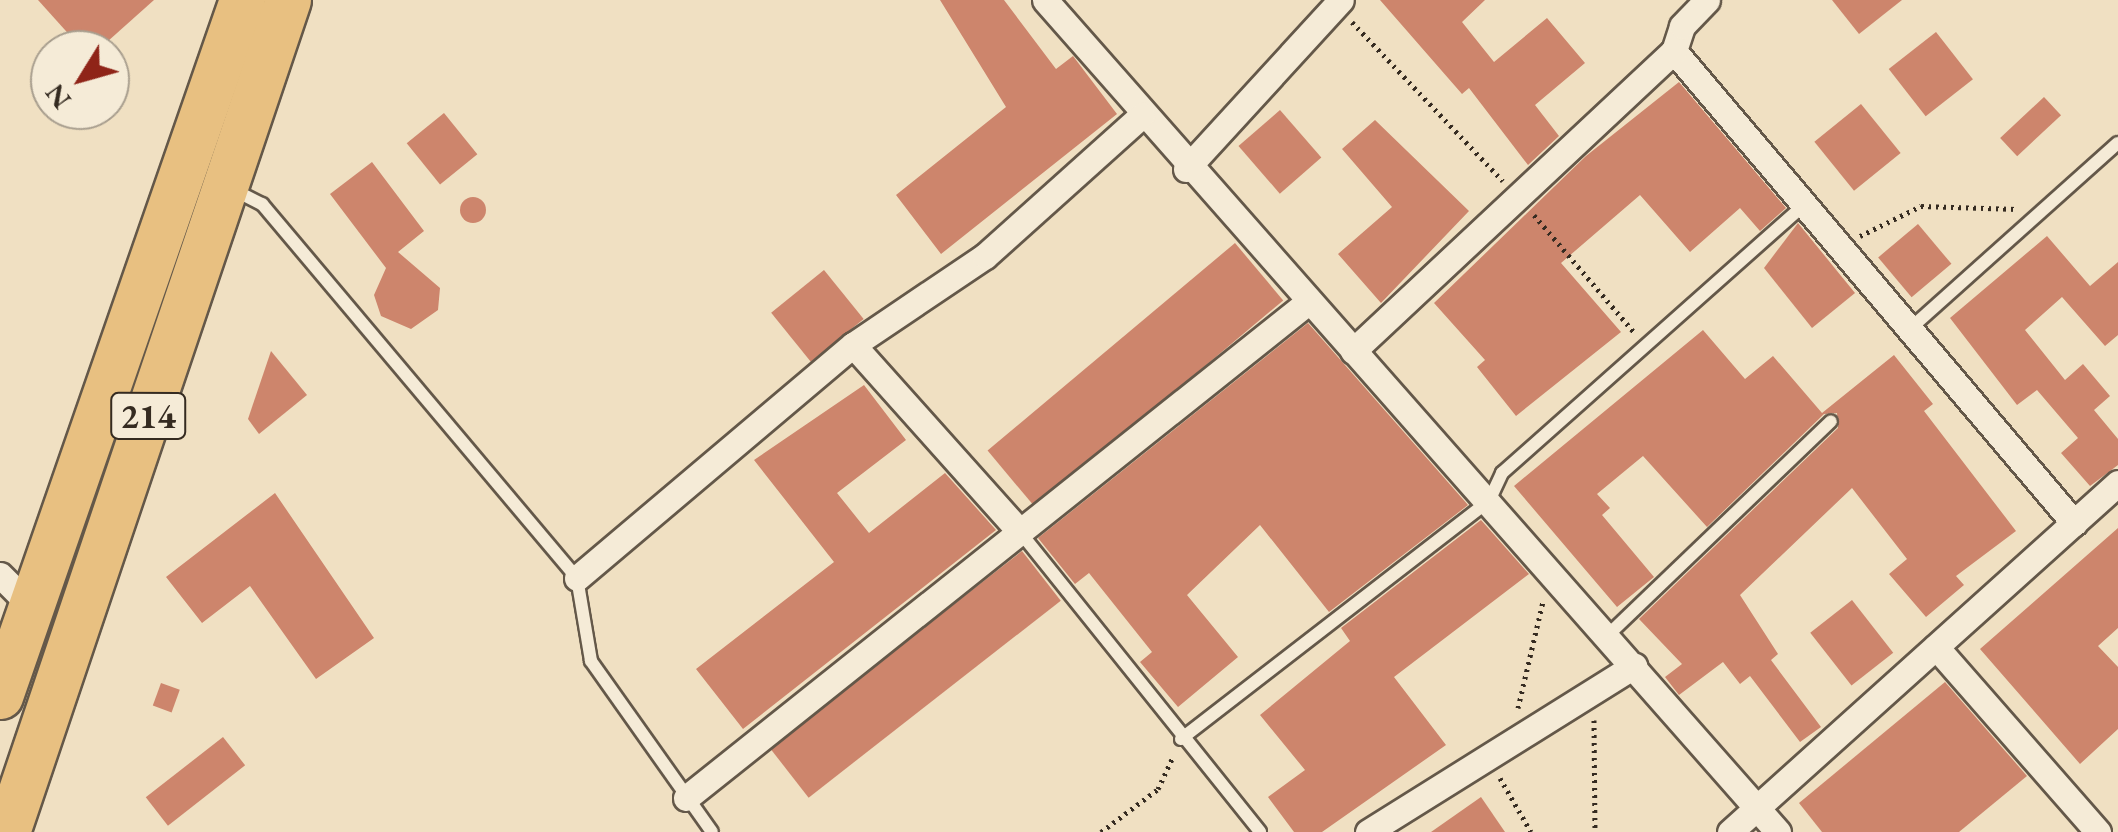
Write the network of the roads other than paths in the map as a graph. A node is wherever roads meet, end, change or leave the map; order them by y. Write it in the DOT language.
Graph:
graph roads {
  1 [pos="242,0"];
  2 [pos="288,0"];
  3 [pos="1046,0"];
  4 [pos="1708,0"];
  5 [pos="1338,3"];
  6 [pos="1674,51"];
  7 [pos="1142,114"];
  8 [pos="2118,143"];
  9 [pos="1186,168"];
  10 [pos="226,186"];
  11 [pos="1808,202"];
  12 [pos="1308,302"];
  13 [pos="1912,327"];
  14 [pos="853,345"];
  15 [pos="1353,351"];
  16 [pos="1832,421"];
  17 [pos="2118,483"];
  18 [pos="1489,501"];
  19 [pos="2074,522"];
  20 [pos="1020,532"];
  21 [pos="577,578"];
  22 [pos="15,590"];
  23 [pos="1607,636"];
  24 [pos="1936,646"];
  25 [pos="1634,666"];
  26 [pos="0,696"];
  27 [pos="1181,739"];
  28 [pos="686,798"];
  29 [pos="1758,808"];
  30 [pos="7,832"];
  31 [pos="712,832"];
  32 [pos="1260,832"];
  33 [pos="1368,832"];
  34 [pos="1730,832"];
  35 [pos="1778,832"];
  36 [pos="2098,832"];
  1 -- 22 [label="highway, 214"];
  2 -- 10 [label="highway, 214"];
  3 -- 7 [label="street"];
  4 -- 6 [label="street"];
  5 -- 9 [label="street"];
  6 -- 11 [label="street"];
  6 -- 15 [label="street"];
  7 -- 9 [label="street"];
  7 -- 14 [label="street"];
  8 -- 13 [label="lane"];
  9 -- 12 [label="street"];
  10 -- 21 [label="lane"];
  10 -- 30 [label="highway, 214"];
  11 -- 13 [label="street"];
  11 -- 18 [label="lane"];
  12 -- 15 [label="street"];
  12 -- 20 [label="street"];
  13 -- 19 [label="street"];
  14 -- 20 [label="street"];
  14 -- 21 [label="street"];
  15 -- 18 [label="street"];
  16 -- 23 [label="lane"];
  17 -- 19 [label="street"];
  18 -- 23 [label="street"];
  18 -- 27 [label="lane"];
  19 -- 24 [label="street"];
  20 -- 27 [label="lane"];
  20 -- 28 [label="street"];
  21 -- 28 [label="lane"];
  22 -- 26 [label="highway, 214"];
  23 -- 25 [label="street"];
  24 -- 29 [label="street"];
  24 -- 36 [label="street"];
  25 -- 29 [label="street"];
  25 -- 33 [label="street"];
  27 -- 32 [label="lane"];
  28 -- 31 [label="lane"];
  29 -- 34 [label="street"];
  29 -- 35 [label="street"];
}
